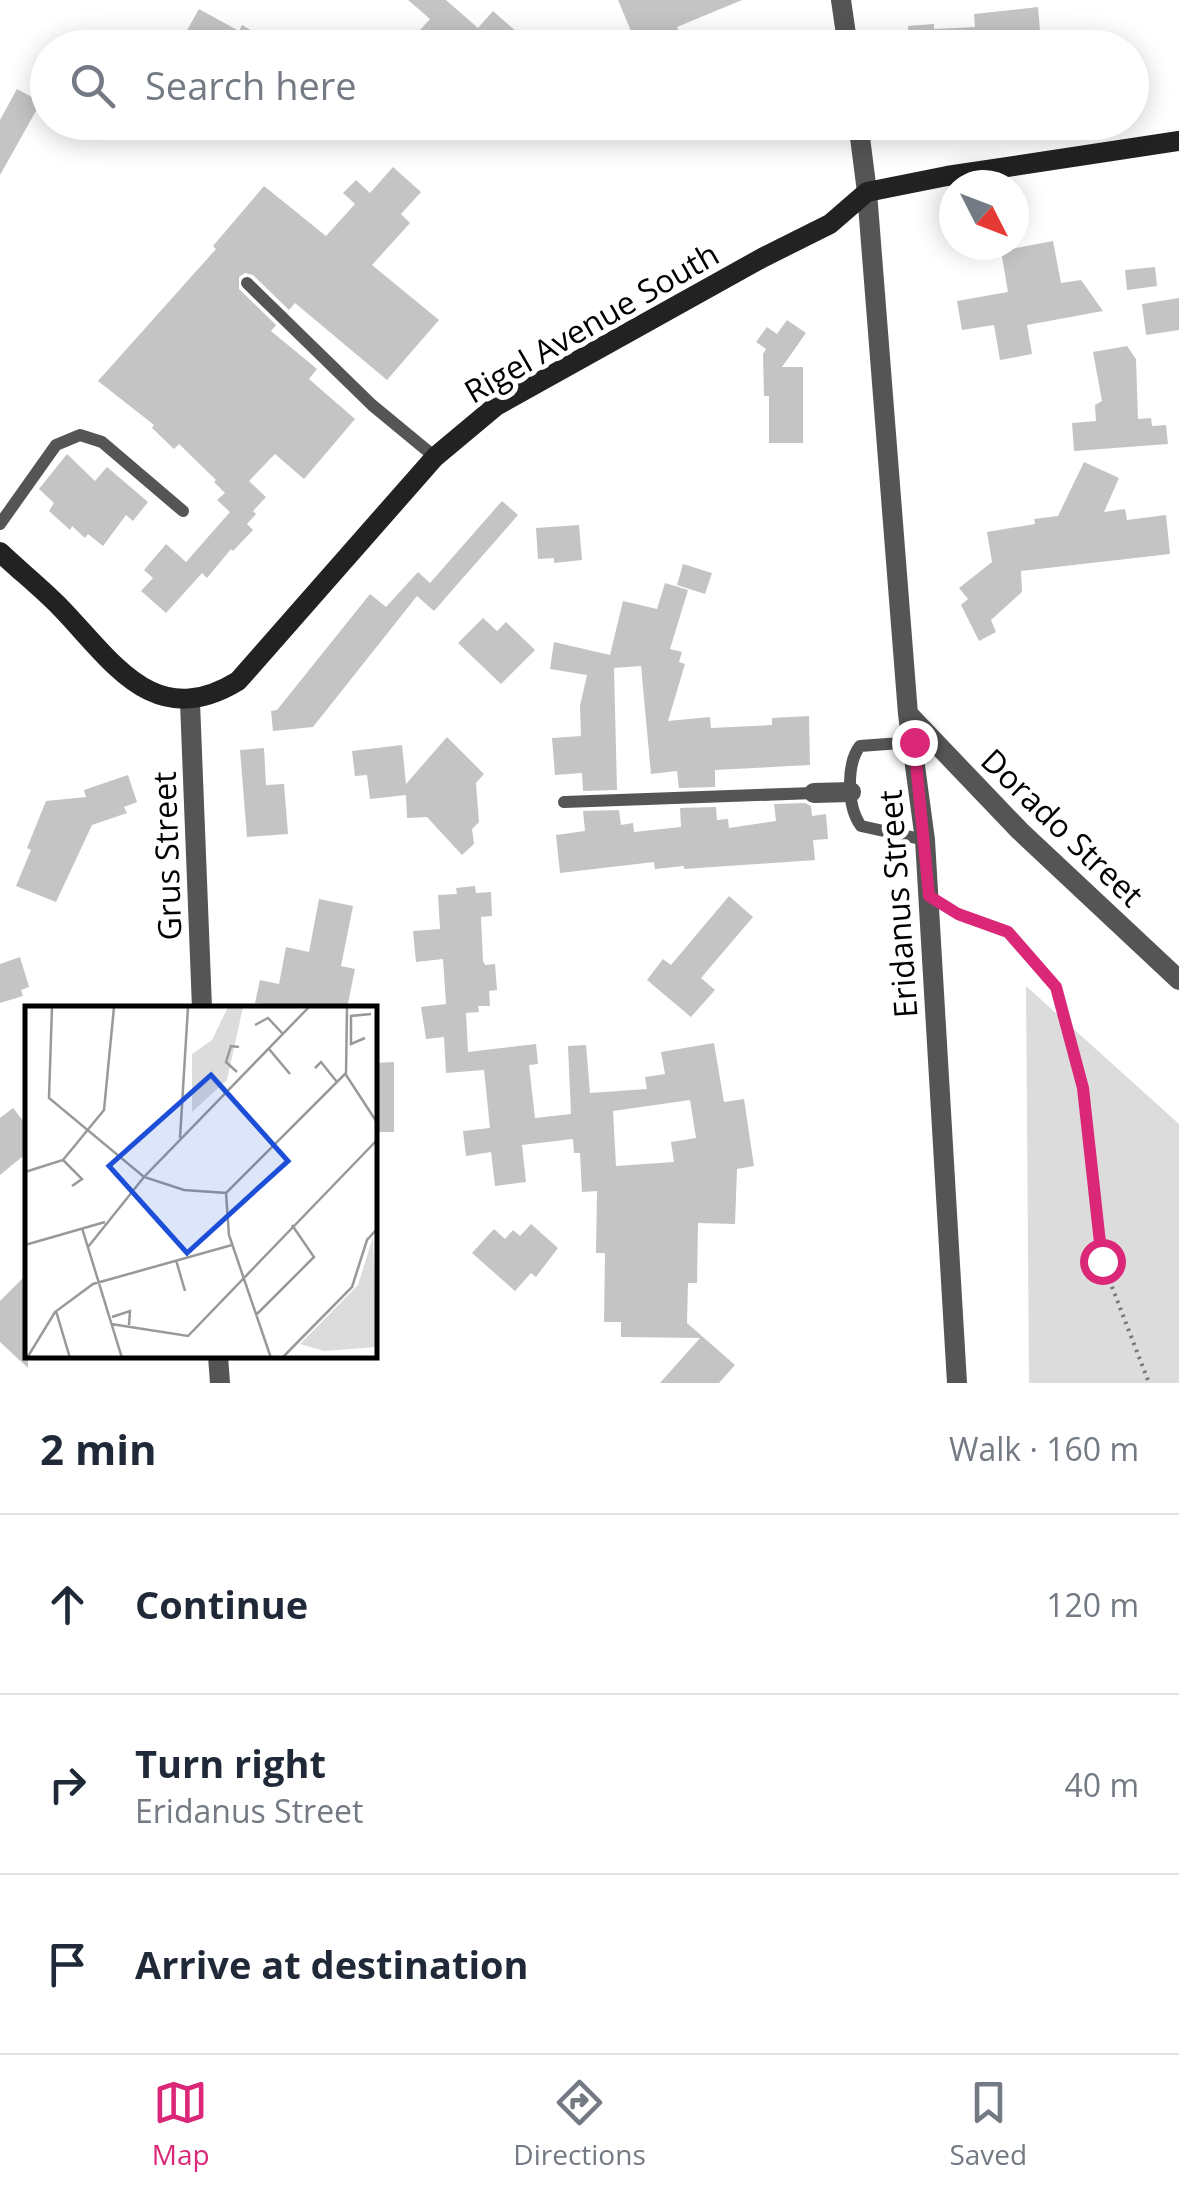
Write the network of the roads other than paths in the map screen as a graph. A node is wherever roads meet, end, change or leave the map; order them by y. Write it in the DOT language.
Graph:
graph roads {
  1 [pos="841,0"];
  2 [pos="845,30"];
  3 [pos="860,140"];
  4 [pos="1179,141"];
  5 [pos="867,192"];
  6 [pos="248,283"];
  7 [pos="435,457"];
  8 [pos="184,511"];
  9 [pos="0,524"];
  10 [pos="0,552"];
  11 [pos="190,702"];
  12 [pos="908,714"];
  13 [pos="914,742"];
  14 [pos="851,792"];
  15 [pos="814,793"];
  16 [pos="564,802"];
  17 [pos="925,840"];
  18 [pos="1179,980"];
  19 [pos="202,1006"];
  20 [pos="218,1358"];
  21 [pos="220,1383"];
  22 [pos="957,1383"];
  1 -- 2 [label="street"];
  3 -- 5 [label="street, Eridanus Street"];
  4 -- 5 [label="main road, Rigel Avenue South"];
  5 -- 7 [label="main road, Rigel Avenue South"];
  5 -- 12 [label="street, Eridanus Street"];
  6 -- 7 [label="lane"];
  7 -- 11 [label="main road, Rigel Avenue South"];
  8 -- 9 [label="lane"];
  10 -- 11 [label="main road"];
  11 -- 19 [label="street, Grus Street"];
  12 -- 13 [label="street, Eridanus Street"];
  12 -- 18 [label="street, Dorado Street"];
  13 -- 14 [label="lane"];
  13 -- 17 [label="street, Eridanus Street"];
  14 -- 15 [label="street"];
  14 -- 17 [label="lane"];
  15 -- 16 [label="lane"];
  17 -- 22 [label="street, Eridanus Street"];
  20 -- 21 [label="street"];
}
